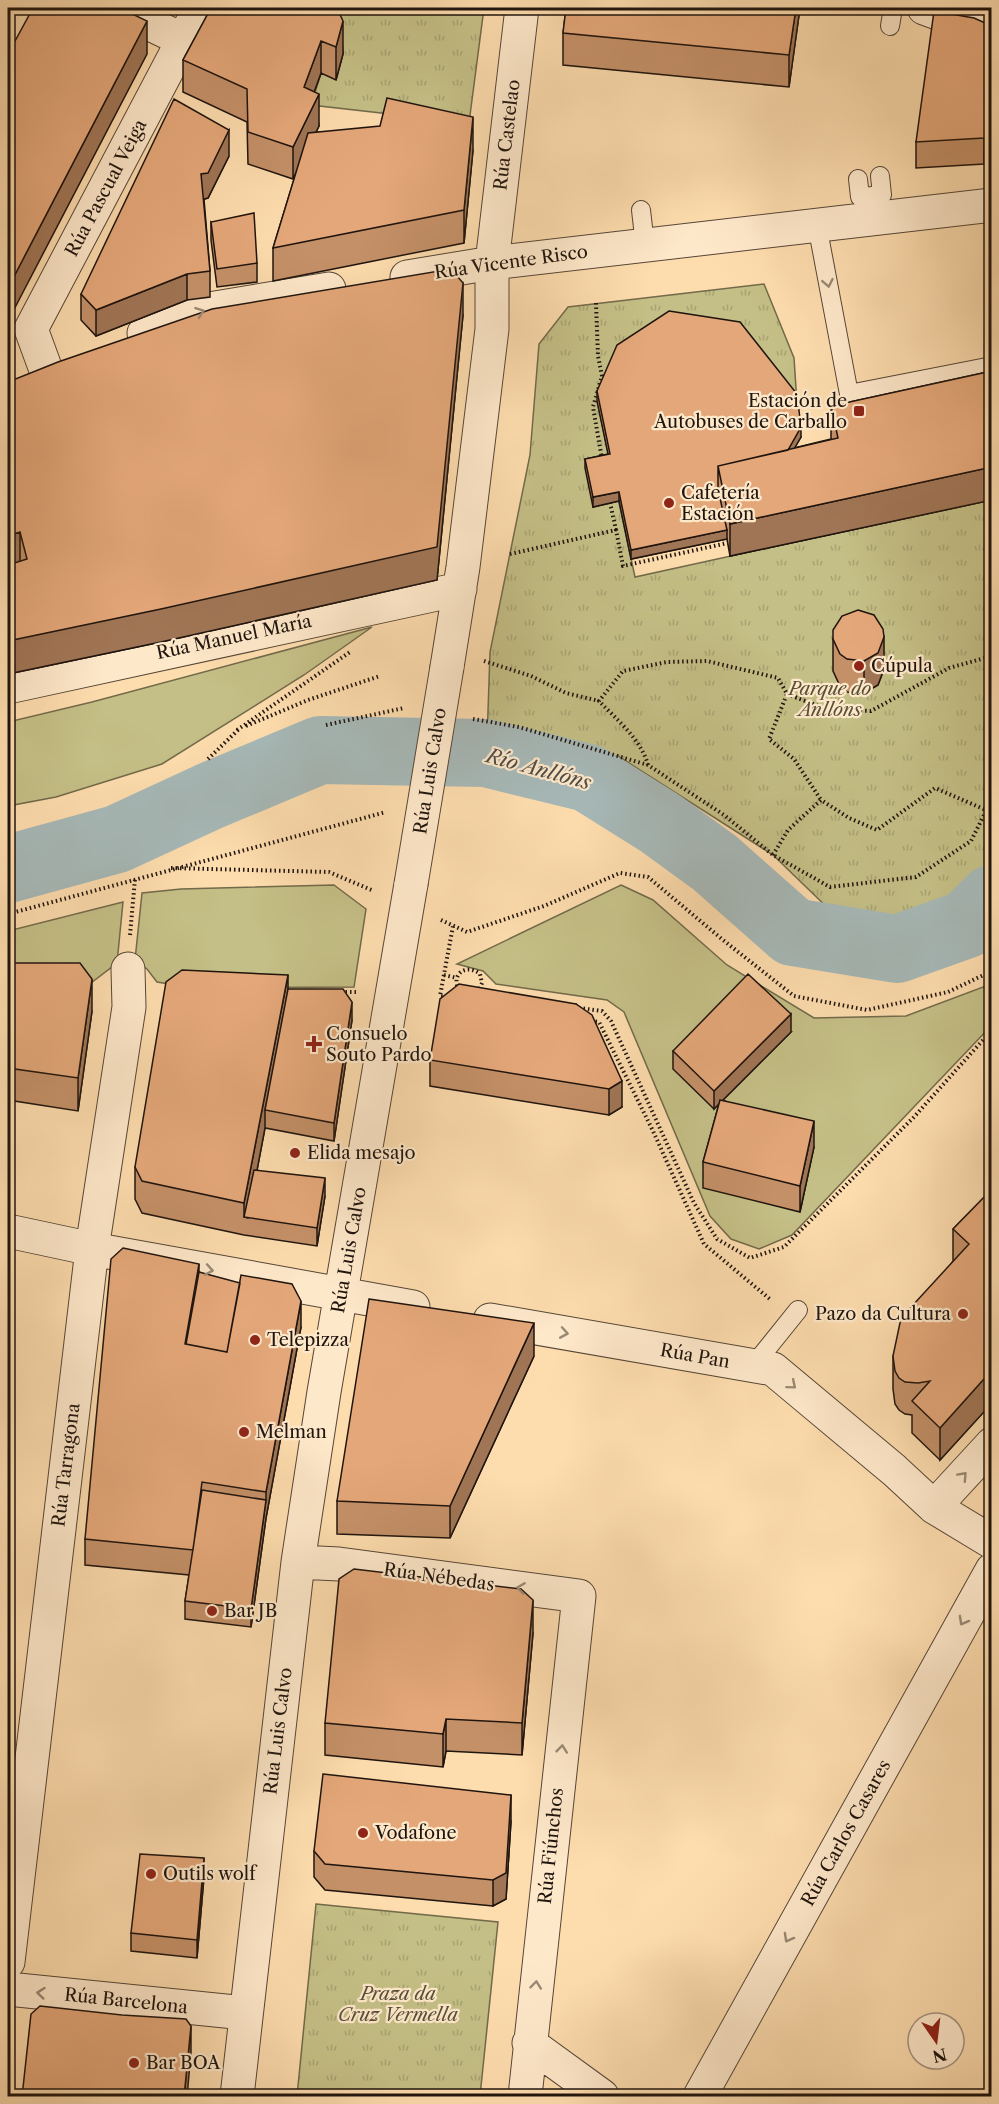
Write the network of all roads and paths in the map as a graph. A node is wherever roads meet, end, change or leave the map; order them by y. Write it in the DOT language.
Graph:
graph roads {
  1 [pos="117,8"];
  2 [pos="200,8"];
  3 [pos="522,8"];
  4 [pos="893,8"];
  5 [pos="924,8"];
  6 [pos="890,26"];
  7 [pos="992,33"];
  8 [pos="183,40"];
  9 [pos="880,176"];
  10 [pos="858,179"];
  11 [pos="992,205"];
  12 [pos="874,207"];
  13 [pos="641,210"];
  14 [pos="817,225"];
  15 [pos="645,245"];
  16 [pos="492,263"];
  17 [pos="596,303"];
  18 [pos="122,342"];
  19 [pos="78,358"];
  20 [pos="991,370"];
  21 [pos="959,374"];
  22 [pos="602,376"];
  23 [pos="926,378"];
  24 [pos="606,379"];
  25 [pos="899,383"];
  26 [pos="874,387"];
  27 [pos="964,393"];
  28 [pos="849,394"];
  29 [pos="931,399"];
  30 [pos="904,404"];
  31 [pos="880,409"];
  32 [pos="854,415"];
  33 [pos="602,461"];
  34 [pos="608,492"];
  35 [pos="616,530"];
  36 [pos="736,541"];
  37 [pos="510,554"];
  38 [pos="460,589"];
  39 [pos="353,649"];
  40 [pos="992,656"];
  41 [pos="448,659"];
  42 [pos="380,676"];
  43 [pos="8,687"];
  44 [pos="787,694"];
  45 [pos="599,700"];
  46 [pos="519,727"];
  47 [pos="237,730"];
  48 [pos="208,759"];
  49 [pos="648,765"];
  50 [pos="992,799"];
  51 [pos="821,800"];
  52 [pos="986,810"];
  53 [pos="389,812"];
  54 [pos="773,855"];
  55 [pos="171,868"];
  56 [pos="135,879"];
  57 [pos="409,895"];
  58 [pos="8,914"];
  59 [pos="453,926"];
  60 [pos="128,969"];
  61 [pos="992,971"];
  62 [pos="444,975"];
  63 [pos="457,978"];
  64 [pos="336,992"];
  65 [pos="360,992"];
  66 [pos="490,992"];
  67 [pos="462,993"];
  68 [pos="451,998"];
  69 [pos="570,1007"];
  70 [pos="587,1021"];
  71 [pos="992,1030"];
  72 [pos="8,1231"];
  73 [pos="92,1249"];
  74 [pos="341,1294"];
  75 [pos="794,1315"];
  76 [pos="753,1366"];
  77 [pos="992,1444"];
  78 [pos="934,1507"];
  79 [pos="992,1542"];
  80 [pos="298,1562"];
  81 [pos="992,1570"];
  82 [pos="579,1596"];
  83 [pos="8,1962"];
  84 [pos="8,1989"];
  85 [pos="245,2013"];
  86 [pos="529,2043"];
  87 [pos="237,2097"];
  88 [pos="525,2097"];
  89 [pos="602,2097"];
  90 [pos="700,2097"];
  1 -- 8 [label="street"];
  2 -- 8 [label="street, Rúa Pascual Veiga"];
  3 -- 16 [label="street, Rúa Castelao"];
  4 -- 6 [label="lane"];
  5 -- 7 [label="street"];
  8 -- 19 [label="street, Rúa Pascual Veiga"];
  9 -- 12 [label="lane"];
  10 -- 12 [label="lane"];
  11 -- 12 [label="street, Rúa Vicente Risco"];
  12 -- 14 [label="street, Rúa Vicente Risco"];
  13 -- 15 [label="lane"];
  14 -- 15 [label="street, Rúa Vicente Risco"];
  14 -- 28 [label="lane, one-way"];
  15 -- 16 [label="street, Rúa Vicente Risco"];
  18 -- 16 [label="street, Rúa Vicente Risco, one-way"];
  16 -- 38 [label="street, Rúa Luis Calvo"];
  17 -- 22 [label="path"];
  20 -- 21 [label="lane"];
  21 -- 23 [label="lane"];
  21 -- 27 [label="lane"];
  22 -- 24 [label="path"];
  22 -- 33 [label="path"];
  23 -- 25 [label="lane"];
  23 -- 29 [label="lane"];
  25 -- 26 [label="lane"];
  25 -- 30 [label="lane"];
  26 -- 28 [label="lane"];
  26 -- 31 [label="lane"];
  28 -- 32 [label="lane"];
  34 -- 35 [label="path"];
  35 -- 36 [label="path"];
  35 -- 37 [label="path"];
  38 -- 41 [label="street, Rúa Luis Calvo"];
  38 -- 43 [label="street, Rúa Manuel María"];
  39 -- 47 [label="path"];
  40 -- 44 [label="path"];
  41 -- 45 [label="path"];
  41 -- 57 [label="street, Rúa Luis Calvo, bridge"];
  42 -- 47 [label="path"];
  44 -- 45 [label="path"];
  44 -- 51 [label="path"];
  45 -- 49 [label="path"];
  46 -- 49 [label="path"];
  47 -- 48 [label="path"];
  49 -- 54 [label="path"];
  50 -- 52 [label="path"];
  51 -- 52 [label="path"];
  51 -- 54 [label="path"];
  52 -- 54 [label="path"];
  53 -- 55 [label="path"];
  55 -- 56 [label="path"];
  55 -- 57 [label="path"];
  56 -- 58 [label="path"];
  56 -- 60 [label="path"];
  57 -- 59 [label="path"];
  57 -- 74 [label="street, Rúa Luis Calvo"];
  59 -- 61 [label="path"];
  59 -- 62 [label="path"];
  60 -- 73 [label="street, Rúa Tarragona"];
  62 -- 63 [label="path"];
  62 -- 68 [label="path"];
  63 -- 66 [label="path"];
  63 -- 67 [label="path"];
  64 -- 65 [label="path"];
  69 -- 71 [label="path"];
  70 -- 75 [label="path"];
  72 -- 73 [label="street, Rúa Pan"];
  73 -- 74 [label="street, Rúa Pan, one-way"];
  73 -- 83 [label="street, Rúa Tarragona"];
  74 -- 76 [label="street, Rúa Pan, one-way"];
  74 -- 80 [label="street, Rúa Luis Calvo"];
  75 -- 76 [label="lane"];
  76 -- 78 [label="street, Rúa Pan, one-way"];
  78 -- 77 [label="street, one-way"];
  78 -- 79 [label="street, Rúa Pan"];
  82 -- 80 [label="street, Rúa Nébedas, one-way"];
  80 -- 85 [label="street, Rúa Luis Calvo"];
  81 -- 90 [label="street, Rúa Carlos Casares, one-way"];
  86 -- 82 [label="street, Rúa Fiúnchos, one-way"];
  85 -- 84 [label="street, Rúa Barcelona, one-way"];
  85 -- 87 [label="street, Rúa Luis Calvo"];
  86 -- 88 [label="street, Rúa Fiúnchos"];
  86 -- 89 [label="street"];
}
